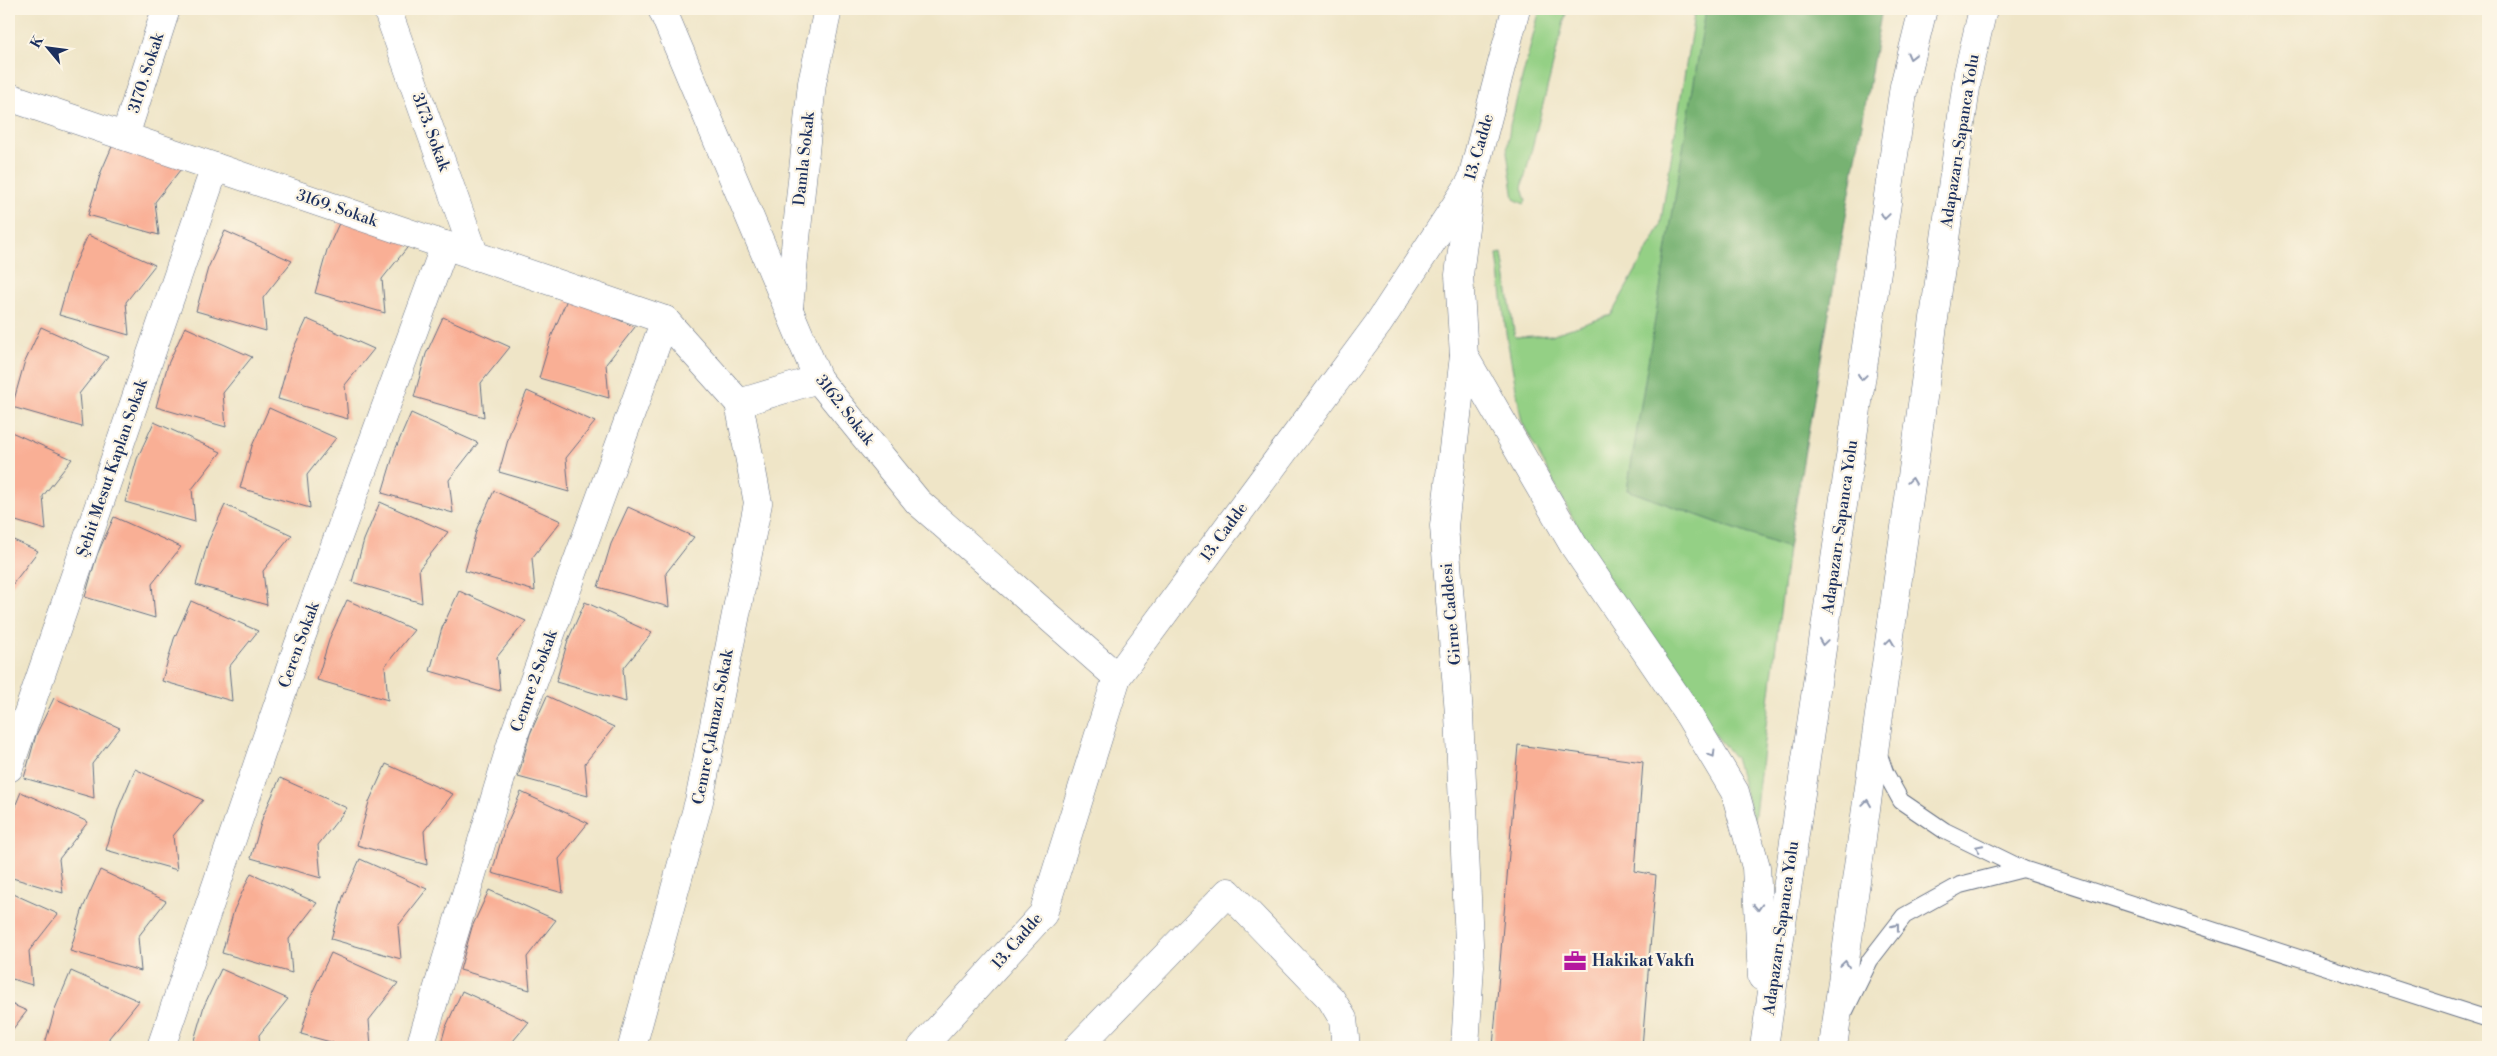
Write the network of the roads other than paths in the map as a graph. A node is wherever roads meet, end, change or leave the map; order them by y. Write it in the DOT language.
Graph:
graph roads {
  1 [pos="166,9"];
  2 [pos="387,9"];
  3 [pos="662,9"];
  4 [pos="828,9"];
  5 [pos="1516,9"];
  6 [pos="1923,9"];
  7 [pos="1983,9"];
  8 [pos="9,97"];
  9 [pos="125,136"];
  10 [pos="215,167"];
  11 [pos="1471,182"];
  12 [pos="445,245"];
  13 [pos="475,256"];
  14 [pos="789,311"];
  15 [pos="665,320"];
  16 [pos="1464,356"];
  17 [pos="818,380"];
  18 [pos="739,403"];
  19 [pos="1117,677"];
  20 [pos="1875,745"];
  21 [pos="9,768"];
  22 [pos="2023,869"];
  23 [pos="2488,1019"];
  24 [pos="1835,1038"];
  25 [pos="1764,1043"];
  26 [pos="161,1047"];
  27 [pos="420,1047"];
  28 [pos="632,1047"];
  29 [pos="922,1047"];
  30 [pos="1078,1047"];
  31 [pos="1346,1047"];
  32 [pos="1465,1047"];
  1 -- 9 [label="street, 3170. Sokak"];
  2 -- 13 [label="street, 3173. Sokak"];
  3 -- 14 [label="street, 3162. Sokak"];
  4 -- 14 [label="street, Damla Sokak"];
  5 -- 11 [label="street, 13. Cadde"];
  6 -- 25 [label="street, Adapazarı-Sapanca Yolu, one-way"];
  20 -- 7 [label="street, Adapazarı-Sapanca Yolu, one-way"];
  8 -- 9 [label="street, 3169. Sokak"];
  9 -- 10 [label="street, 3169. Sokak"];
  10 -- 12 [label="street, 3169. Sokak"];
  10 -- 21 [label="street, Şehit Mesut Kaplan Sokak"];
  11 -- 16 [label="street, Girne Caddesi"];
  11 -- 19 [label="street, 13. Cadde"];
  12 -- 13 [label="street, 3169. Sokak"];
  12 -- 26 [label="street, Ceren Sokak"];
  13 -- 15 [label="street, 3169. Sokak"];
  14 -- 17 [label="street, 3162. Sokak"];
  15 -- 18 [label="street"];
  15 -- 27 [label="street, Cemre 2 Sokak"];
  16 -- 25 [label="street, one-way"];
  16 -- 32 [label="street, Girne Caddesi"];
  17 -- 18 [label="street"];
  17 -- 19 [label="street, 3162. Sokak"];
  18 -- 28 [label="street, Cemre Çıkmazı Sokak"];
  19 -- 29 [label="street, 13. Cadde"];
  22 -- 20 [label="lane, one-way"];
  24 -- 20 [label="street, Adapazarı-Sapanca Yolu, one-way"];
  22 -- 23 [label="lane"];
  24 -- 22 [label="lane, one-way"];
  30 -- 31 [label="street"];
}
